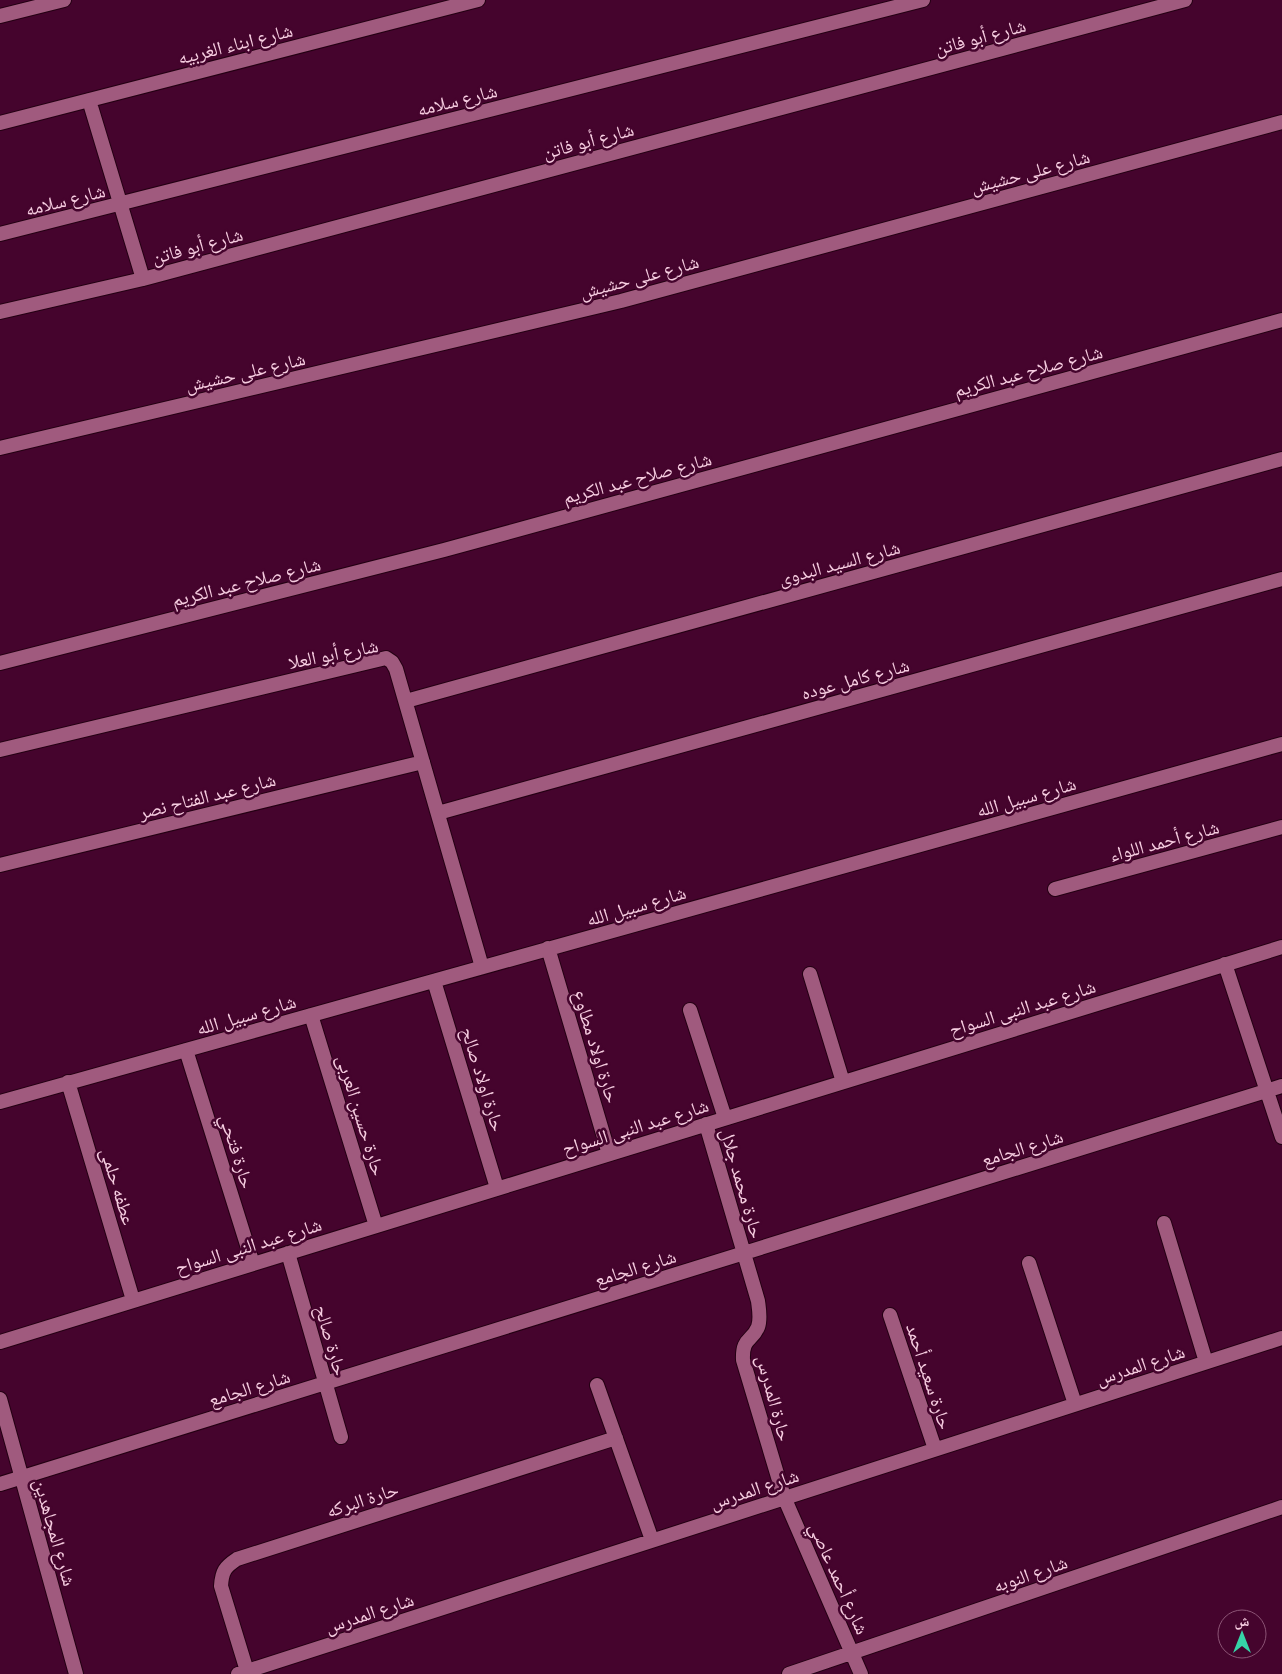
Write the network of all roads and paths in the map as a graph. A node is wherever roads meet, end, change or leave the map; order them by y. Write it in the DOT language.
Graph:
graph roads {
  1 [pos="64,0"];
  2 [pos="478,0"];
  3 [pos="923,0"];
  4 [pos="1185,0"];
  5 [pos="0,16"];
  6 [pos="89,100"];
  7 [pos="1282,122"];
  8 [pos="0,123"];
  9 [pos="120,204"];
  10 [pos="0,234"];
  11 [pos="143,279"];
  12 [pos="0,312"];
  13 [pos="1282,320"];
  14 [pos="0,448"];
  15 [pos="1282,459"];
  16 [pos="1282,580"];
  17 [pos="0,662"];
  18 [pos="406,701"];
  19 [pos="1282,744"];
  20 [pos="0,750"];
  21 [pos="423,762"];
  22 [pos="438,813"];
  23 [pos="1282,827"];
  24 [pos="0,865"];
  25 [pos="1055,889"];
  26 [pos="1282,947"];
  27 [pos="548,948"];
  28 [pos="1226,964"];
  29 [pos="482,967"];
  30 [pos="810,974"];
  31 [pos="434,981"];
  32 [pos="690,1010"];
  33 [pos="312,1015"];
  34 [pos="186,1050"];
  35 [pos="68,1082"];
  36 [pos="843,1082"];
  37 [pos="1282,1086"];
  38 [pos="1267,1091"];
  39 [pos="0,1102"];
  40 [pos="725,1118"];
  41 [pos="706,1124"];
  42 [pos="1282,1137"];
  43 [pos="609,1154"];
  44 [pos="497,1188"];
  45 [pos="1164,1223"];
  46 [pos="376,1226"];
  47 [pos="288,1253"];
  48 [pos="743,1253"];
  49 [pos="1029,1263"];
  50 [pos="253,1264"];
  51 [pos="133,1300"];
  52 [pos="890,1315"];
  53 [pos="1282,1338"];
  54 [pos="0,1342"];
  55 [pos="1206,1362"];
  56 [pos="325,1383"];
  57 [pos="597,1385"];
  58 [pos="0,1399"];
  59 [pos="1075,1404"];
  60 [pos="341,1437"];
  61 [pos="616,1438"];
  62 [pos="934,1450"];
  63 [pos="22,1477"];
  64 [pos="0,1484"];
  65 [pos="784,1497"];
  66 [pos="1282,1507"];
  67 [pos="652,1540"];
  68 [pos="852,1652"];
  69 [pos="277,1668"];
  70 [pos="242,1673"];
  71 [pos="76,1674"];
  72 [pos="789,1674"];
  73 [pos="861,1674"];
  1 -- 5 [label="street"];
  2 -- 6 [label="street, شارع ابناء الغربيه"];
  3 -- 9 [label="street, شارع سلامه"];
  4 -- 11 [label="street, شارع أبو فاتن"];
  6 -- 8 [label="street, شارع ابناء الغربيه"];
  6 -- 9 [label="street"];
  7 -- 14 [label="street, شارع على حشيش"];
  9 -- 10 [label="street, شارع سلامه"];
  9 -- 11 [label="street"];
  11 -- 12 [label="street, شارع أبو فاتن"];
  13 -- 17 [label="street, شارع صلاح عبد الكريم"];
  15 -- 18 [label="street, شارع السيد البدوى"];
  16 -- 22 [label="street, شارع كامل عوده"];
  18 -- 20 [label="street, شارع أبو العلا"];
  18 -- 21 [label="street, شارع أبو العلا"];
  19 -- 27 [label="street, شارع سبيل الله"];
  21 -- 22 [label="street, شارع أبو العلا"];
  21 -- 24 [label="street, شارع عبد الفتاح نصر"];
  22 -- 29 [label="street, شارع أبو العلا"];
  23 -- 25 [label="street, شارع أحمد اللواء"];
  26 -- 28 [label="street, شارع عبد النبى السواح"];
  27 -- 29 [label="street, شارع سبيل الله"];
  27 -- 43 [label="street, حارة اولاد مطاوع"];
  28 -- 36 [label="street, شارع عبد النبى السواح"];
  28 -- 38 [label="street"];
  29 -- 31 [label="street, شارع سبيل الله"];
  30 -- 36 [label="street"];
  31 -- 33 [label="street, شارع سبيل الله"];
  31 -- 44 [label="street, حارة اولاد صالح"];
  32 -- 40 [label="street"];
  33 -- 34 [label="street, شارع سبيل الله"];
  33 -- 46 [label="street, حارة حسين العربى"];
  34 -- 35 [label="street, شارع سبيل الله"];
  34 -- 50 [label="street, حارة فتحي"];
  35 -- 39 [label="street, شارع سبيل الله"];
  35 -- 51 [label="street, عطفه حلمى"];
  36 -- 40 [label="street, شارع عبد النبى السواح"];
  37 -- 38 [label="street, شارع الجامع"];
  38 -- 42 [label="street"];
  38 -- 48 [label="street, شارع الجامع"];
  40 -- 41 [label="street, شارع عبد النبى السواح"];
  41 -- 43 [label="street, شارع عبد النبى السواح"];
  41 -- 48 [label="street, حارة محمد جلال"];
  43 -- 44 [label="street, شارع عبد النبى السواح"];
  44 -- 46 [label="street, شارع عبد النبى السواح"];
  45 -- 55 [label="street"];
  46 -- 47 [label="street, شارع عبد النبى السواح"];
  47 -- 50 [label="street, شارع عبد النبى السواح"];
  47 -- 56 [label="street, حارة صالح"];
  48 -- 56 [label="street, شارع الجامع"];
  48 -- 65 [label="street, حارة المدرس"];
  49 -- 59 [label="street"];
  50 -- 51 [label="street, شارع عبد النبى السواح"];
  51 -- 54 [label="street, شارع عبد النبى السواح"];
  52 -- 62 [label="street, حارة سعيد أحمد"];
  53 -- 55 [label="street, شارع المدرس"];
  55 -- 59 [label="street, شارع المدرس"];
  56 -- 60 [label="street, حارة صالح"];
  56 -- 63 [label="street, شارع الجامع"];
  57 -- 61 [label="street"];
  58 -- 63 [label="street, شارع المجاهدين"];
  59 -- 62 [label="street, شارع المدرس"];
  61 -- 67 [label="street"];
  61 -- 70 [label="street, حارة البركه"];
  62 -- 65 [label="street, شارع المدرس"];
  63 -- 64 [label="street, شارع الجامع"];
  63 -- 71 [label="street, شارع المجاهدين"];
  65 -- 67 [label="street, شارع المدرس"];
  65 -- 68 [label="street, شارع أحمد عاصي"];
  66 -- 68 [label="street, شارع النوبه"];
  67 -- 69 [label="street, شارع المدرس"];
  68 -- 72 [label="street, شارع النوبه"];
  68 -- 73 [label="street, شارع أحمد عاصي"];
  69 -- 70 [label="street, شارع المدرس"];
}
